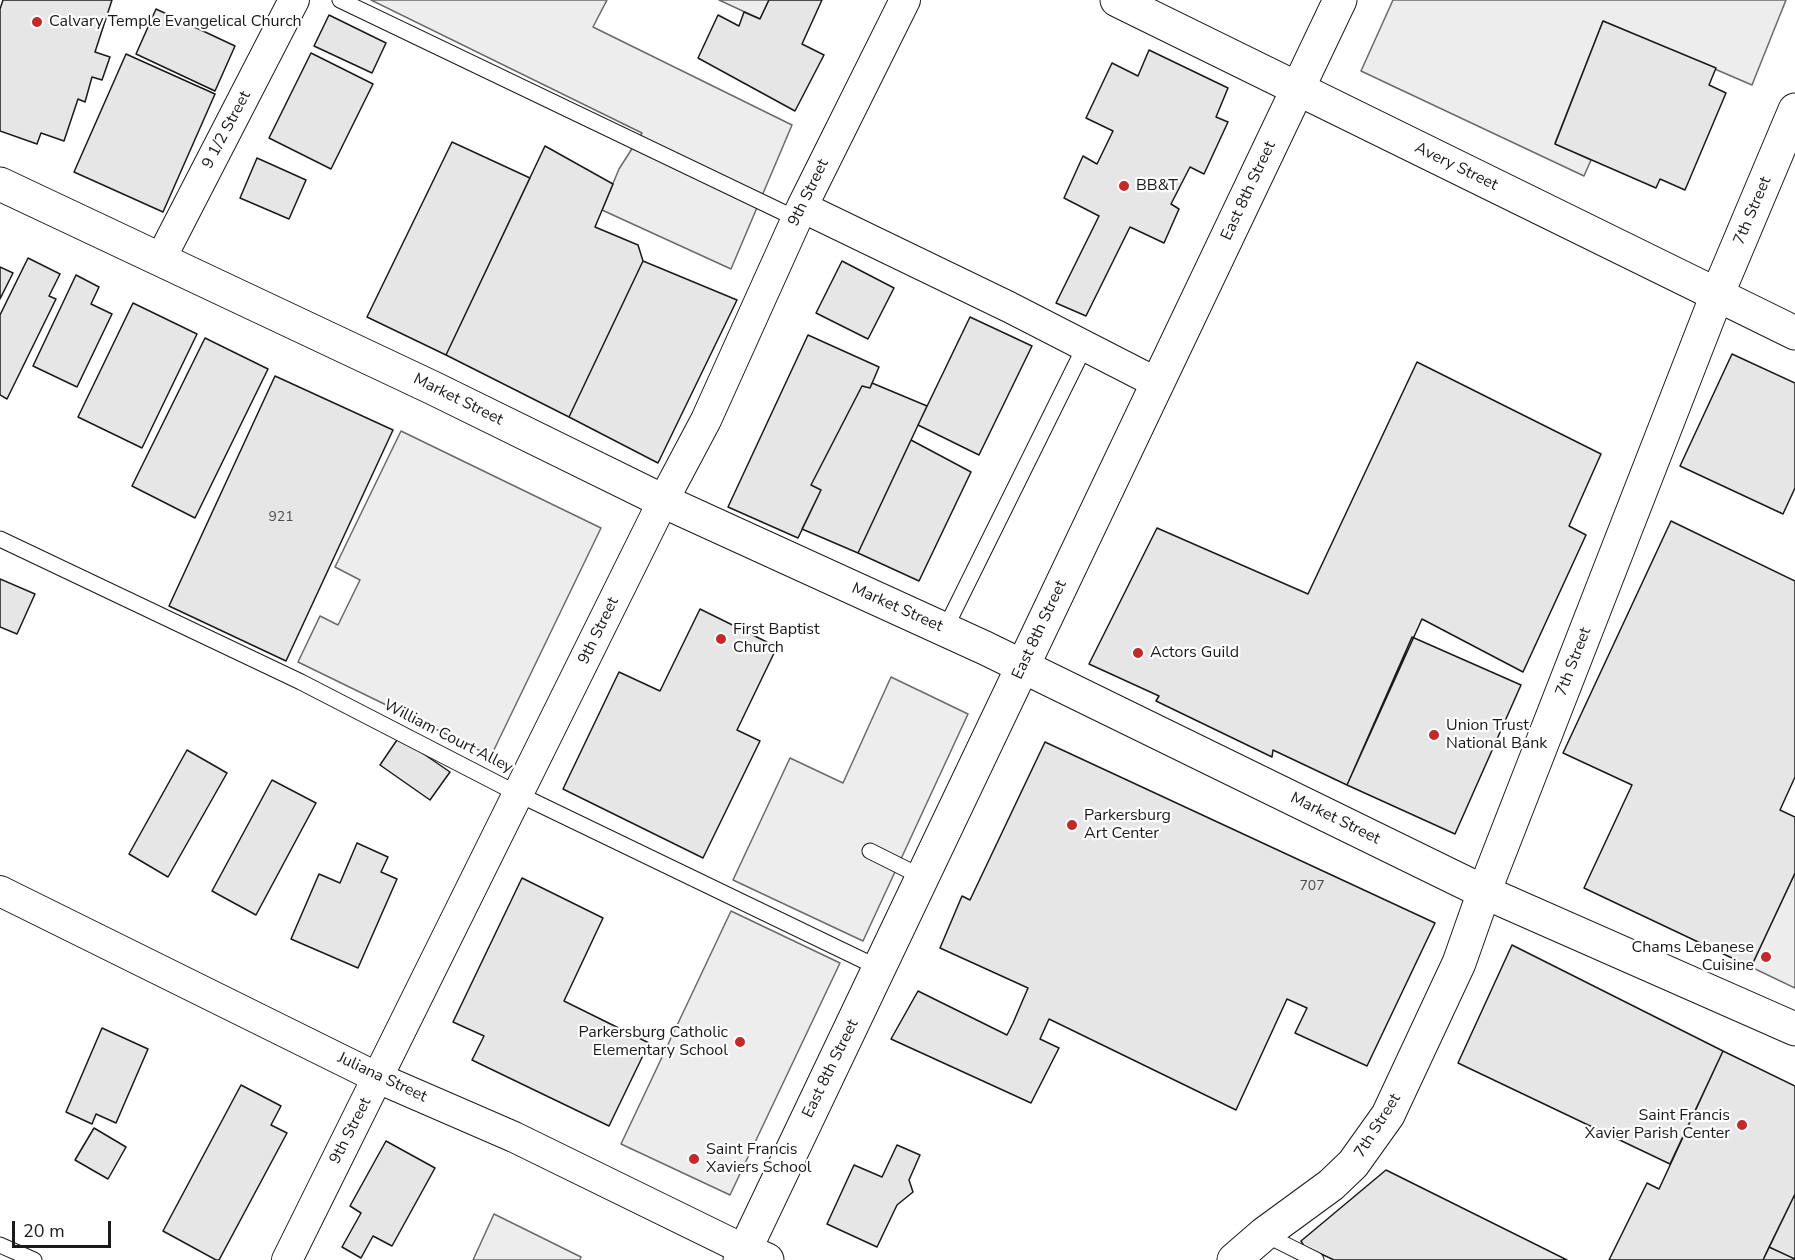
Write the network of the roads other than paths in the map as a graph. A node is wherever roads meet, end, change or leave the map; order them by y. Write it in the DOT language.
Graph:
graph roads {
  1 [pos="294,0"];
  2 [pos="340,0"];
  3 [pos="905,0"];
  4 [pos="1117,0"];
  5 [pos="1340,0"];
  6 [pos="1298,89"];
  7 [pos="1795,110"];
  8 [pos="0,184"];
  9 [pos="799,213"];
  10 [pos="160,260"];
  11 [pos="1717,295"];
  12 [pos="1795,333"];
  13 [pos="1085,346"];
  14 [pos="1157,383"];
  15 [pos="663,501"];
  16 [pos="0,538"];
  17 [pos="945,629"];
  18 [pos="1023,666"];
  19 [pos="518,794"];
  20 [pos="870,851"];
  21 [pos="924,878"];
  22 [pos="0,891"];
  23 [pos="1484,892"];
  24 [pos="879,968"];
  25 [pos="1795,1029"];
  26 [pos="378,1078"];
  27 [pos="1264,1234"];
  28 [pos="0,1245"];
  29 [pos="751,1257"];
  30 [pos="34,1260"];
  31 [pos="287,1260"];
  32 [pos="1234,1260"];
  33 [pos="1316,1260"];
  1 -- 10 [label="street, 9 1/2 Street"];
  2 -- 9 [label="lane"];
  3 -- 9 [label="street, 9th Street"];
  4 -- 6 [label="street, Avery Street"];
  5 -- 6 [label="street, East 8th Street"];
  6 -- 11 [label="street, Avery Street"];
  6 -- 14 [label="street, East 8th Street"];
  7 -- 11 [label="street, 7th Street"];
  8 -- 10 [label="street, Market Street"];
  9 -- 13 [label="street"];
  9 -- 15 [label="street, 9th Street"];
  10 -- 15 [label="street, Market Street"];
  11 -- 12 [label="street, Avery Street"];
  11 -- 23 [label="street, 7th Street"];
  13 -- 14 [label="street"];
  13 -- 17 [label="lane"];
  14 -- 18 [label="street, East 8th Street"];
  15 -- 17 [label="street, Market Street"];
  15 -- 19 [label="street, 9th Street"];
  16 -- 19 [label="lane, William Court Alley"];
  17 -- 18 [label="street, Market Street"];
  18 -- 21 [label="street, East 8th Street"];
  18 -- 23 [label="street, Market Street"];
  19 -- 24 [label="lane, William Court Alley"];
  19 -- 26 [label="street, 9th Street"];
  20 -- 21 [label="lane"];
  21 -- 24 [label="street, East 8th Street"];
  22 -- 26 [label="street, Juliana Street"];
  23 -- 25 [label="street, Market Street"];
  23 -- 27 [label="street, 7th Street"];
  24 -- 29 [label="street, East 8th Street"];
  26 -- 29 [label="street, Juliana Street"];
  26 -- 31 [label="street, 9th Street"];
  27 -- 32 [label="street, 7th Street"];
  27 -- 33 [label="lane"];
  28 -- 30 [label="lane"];
}
